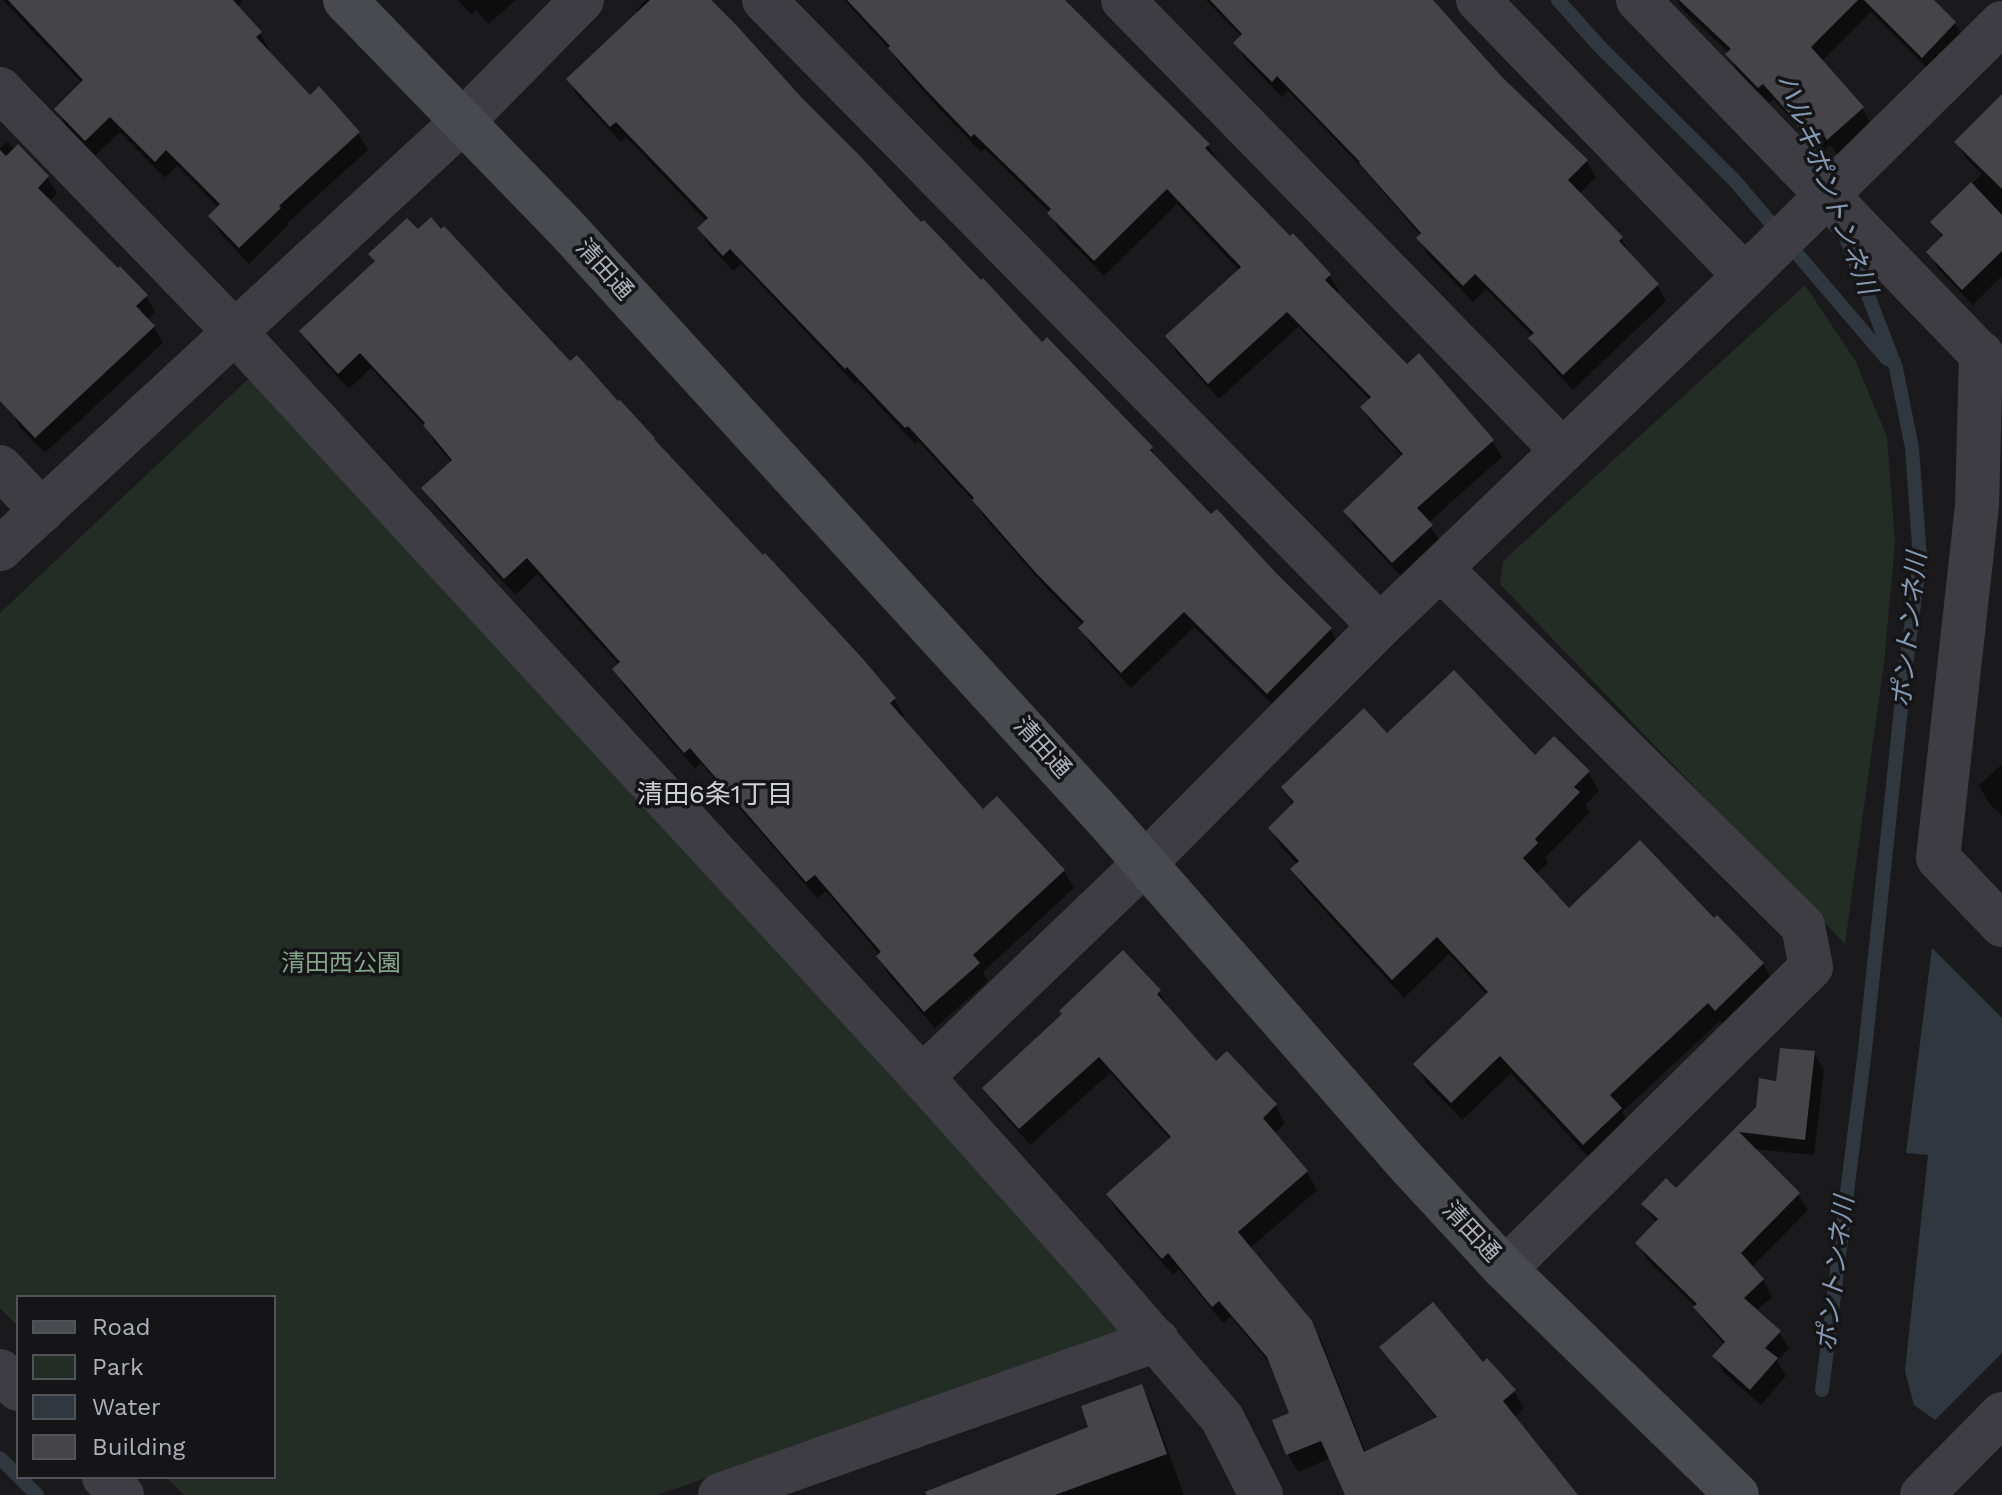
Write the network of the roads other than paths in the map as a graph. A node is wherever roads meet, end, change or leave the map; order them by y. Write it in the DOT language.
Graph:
graph roads {
  1 [pos="345,0"];
  2 [pos="582,0"];
  3 [pos="764,0"];
  4 [pos="1123,0"];
  5 [pos="1478,0"];
  6 [pos="1638,0"];
  7 [pos="1983,0"];
  8 [pos="2002,21"];
  9 [pos="0,89"];
  10 [pos="462,122"];
  11 [pos="1816,205"];
  12 [pos="1755,266"];
  13 [pos="234,331"];
  14 [pos="1991,364"];
  15 [pos="1563,451"];
  16 [pos="0,467"];
  17 [pos="42,511"];
  18 [pos="0,549"];
  19 [pos="1441,569"];
  20 [pos="1380,626"];
  21 [pos="1146,862"];
  22 [pos="2002,925"];
  23 [pos="922,1077"];
  24 [pos="1505,1269"];
  25 [pos="1157,1340"];
  26 [pos="0,1371"];
  27 [pos="16,1387"];
  28 [pos="2002,1414"];
  29 [pos="106,1479"];
  30 [pos="122,1495"];
  31 [pos="720,1495"];
  32 [pos="1261,1495"];
  33 [pos="1737,1495"];
  34 [pos="1922,1495"];
  1 -- 10 [label="street, 清田通"];
  2 -- 10 [label="street"];
  3 -- 20 [label="street"];
  4 -- 15 [label="street"];
  5 -- 12 [label="street"];
  6 -- 11 [label="street"];
  7 -- 8 [label="street"];
  8 -- 11 [label="street"];
  9 -- 13 [label="street"];
  10 -- 13 [label="street"];
  10 -- 21 [label="street, 清田通"];
  11 -- 12 [label="street"];
  11 -- 14 [label="street"];
  12 -- 15 [label="street"];
  13 -- 17 [label="street"];
  13 -- 23 [label="street"];
  14 -- 22 [label="street"];
  15 -- 19 [label="street"];
  16 -- 17 [label="street"];
  17 -- 18 [label="street"];
  19 -- 20 [label="street"];
  19 -- 24 [label="street"];
  20 -- 21 [label="street"];
  21 -- 23 [label="street"];
  21 -- 24 [label="street, 清田通"];
  23 -- 25 [label="street"];
  24 -- 33 [label="street, 清田通"];
  25 -- 31 [label="street"];
  25 -- 32 [label="street"];
  26 -- 27 [label="street"];
  28 -- 34 [label="street"];
  29 -- 30 [label="street"];
}
